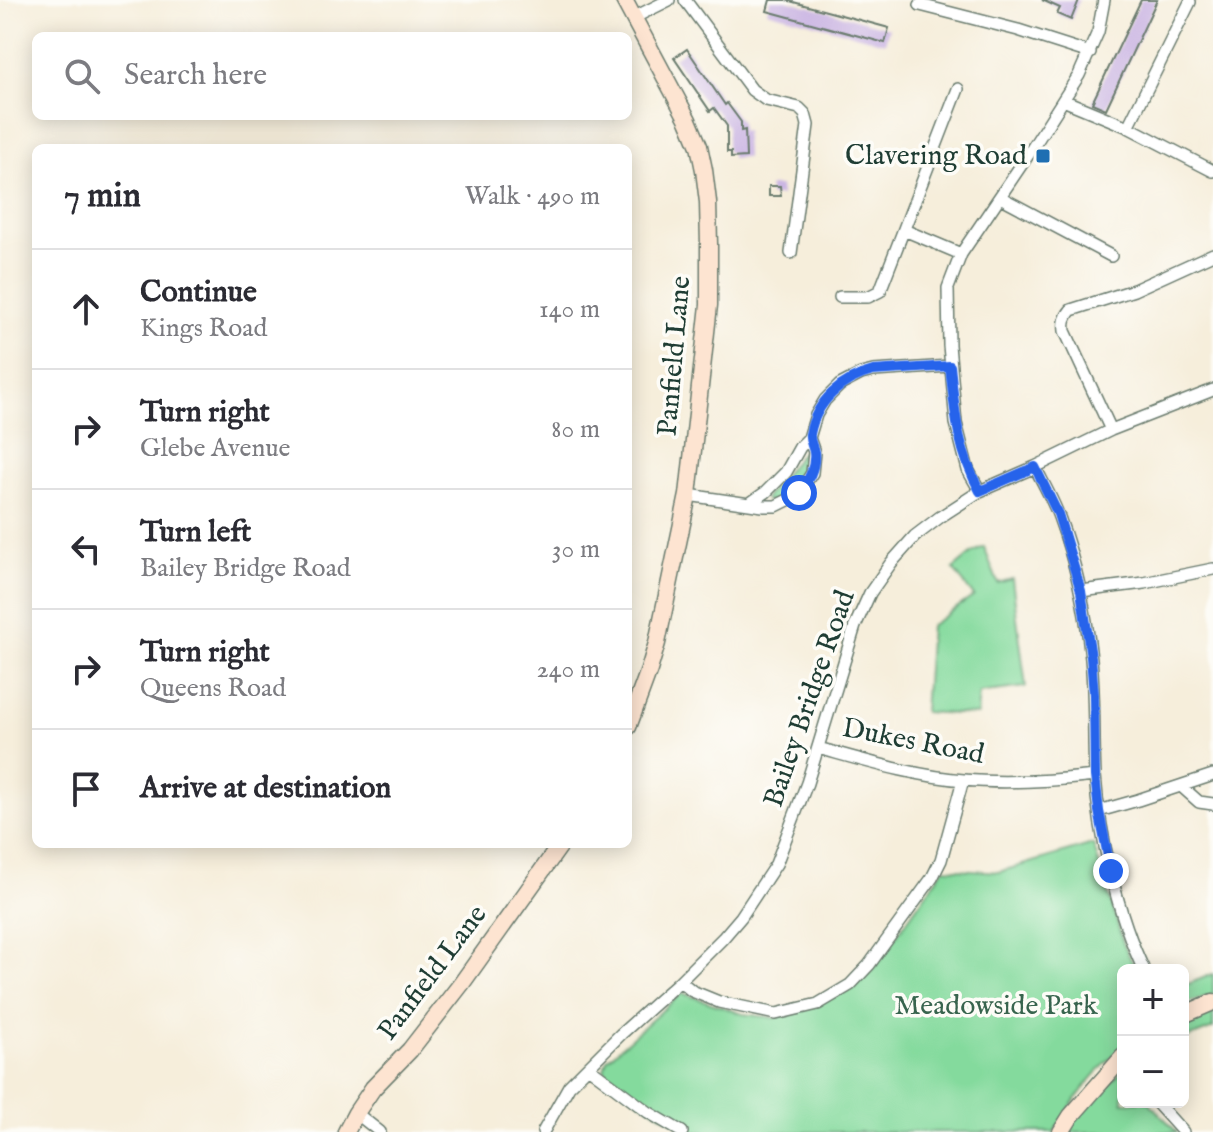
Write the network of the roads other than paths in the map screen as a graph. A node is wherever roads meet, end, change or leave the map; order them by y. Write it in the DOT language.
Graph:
graph roads {
  1 [pos="624,0"];
  2 [pos="669,0"];
  3 [pos="685,0"];
  4 [pos="1104,0"];
  5 [pos="1190,2"];
  6 [pos="920,5"];
  7 [pos="633,18"];
  8 [pos="1090,53"];
  9 [pos="958,89"];
  10 [pos="1063,100"];
  11 [pos="1128,127"];
  12 [pos="1213,171"];
  13 [pos="1000,197"];
  14 [pos="904,230"];
  15 [pos="791,253"];
  16 [pos="961,254"];
  17 [pos="1213,254"];
  18 [pos="1111,256"];
  19 [pos="840,297"];
  20 [pos="950,366"];
  21 [pos="1213,390"];
  22 [pos="1111,430"];
  23 [pos="809,438"];
  24 [pos="1035,467"];
  25 [pos="980,491"];
  26 [pos="688,495"];
  27 [pos="749,504"];
  28 [pos="1213,569"];
  29 [pos="1081,591"];
  30 [pos="632,716"];
  31 [pos="818,748"];
  32 [pos="1213,775"];
  33 [pos="1095,776"];
  34 [pos="963,780"];
  35 [pos="1181,786"];
  36 [pos="1213,804"];
  37 [pos="1099,811"];
  38 [pos="558,848"];
  39 [pos="1142,964"];
  40 [pos="680,981"];
  41 [pos="1213,1002"];
  42 [pos="1189,1012"];
  43 [pos="1117,1066"];
  44 [pos="588,1067"];
  45 [pos="1161,1108"];
  46 [pos="356,1113"];
  47 [pos="346,1132"];
  48 [pos="380,1132"];
  49 [pos="543,1132"];
  50 [pos="682,1132"];
  51 [pos="1061,1132"];
  52 [pos="1183,1132"];
  1 -- 7 [label="street, Panfield Lane"];
  2 -- 7 [label="street"];
  3 -- 15 [label="street"];
  4 -- 8 [label="street"];
  5 -- 11 [label="street"];
  6 -- 8 [label="street"];
  7 -- 26 [label="street, Panfield Lane"];
  8 -- 10 [label="street"];
  9 -- 14 [label="street"];
  10 -- 11 [label="street"];
  10 -- 13 [label="street"];
  11 -- 12 [label="street"];
  13 -- 16 [label="street"];
  13 -- 18 [label="street"];
  14 -- 16 [label="street"];
  14 -- 19 [label="street"];
  16 -- 20 [label="street"];
  17 -- 22 [label="street"];
  20 -- 23 [label="street"];
  20 -- 25 [label="street"];
  21 -- 22 [label="street, Bailey Bridge Road"];
  22 -- 24 [label="street, Bailey Bridge Road"];
  23 -- 27 [label="street"];
  23 -- 27 [label="street"];
  24 -- 25 [label="street, Bailey Bridge Road"];
  24 -- 29 [label="street"];
  25 -- 31 [label="street, Bailey Bridge Road"];
  26 -- 27 [label="street"];
  26 -- 30 [label="street, Panfield Lane"];
  28 -- 29 [label="street"];
  29 -- 33 [label="street"];
  31 -- 34 [label="street, Dukes Road"];
  31 -- 40 [label="street, Bailey Bridge Road"];
  32 -- 35 [label="street"];
  33 -- 34 [label="street, Dukes Road"];
  33 -- 37 [label="street"];
  34 -- 40 [label="street"];
  35 -- 36 [label="street"];
  35 -- 37 [label="street"];
  37 -- 39 [label="street"];
  38 -- 46 [label="street, Panfield Lane"];
  40 -- 44 [label="street, Bailey Bridge Road"];
  41 -- 42 [label="street"];
  43 -- 51 [label="street"];
  44 -- 49 [label="street, Bailey Bridge Road"];
  44 -- 50 [label="street"];
  45 -- 52 [label="street"];
  46 -- 47 [label="street, Panfield Lane"];
  46 -- 48 [label="street"];
}
